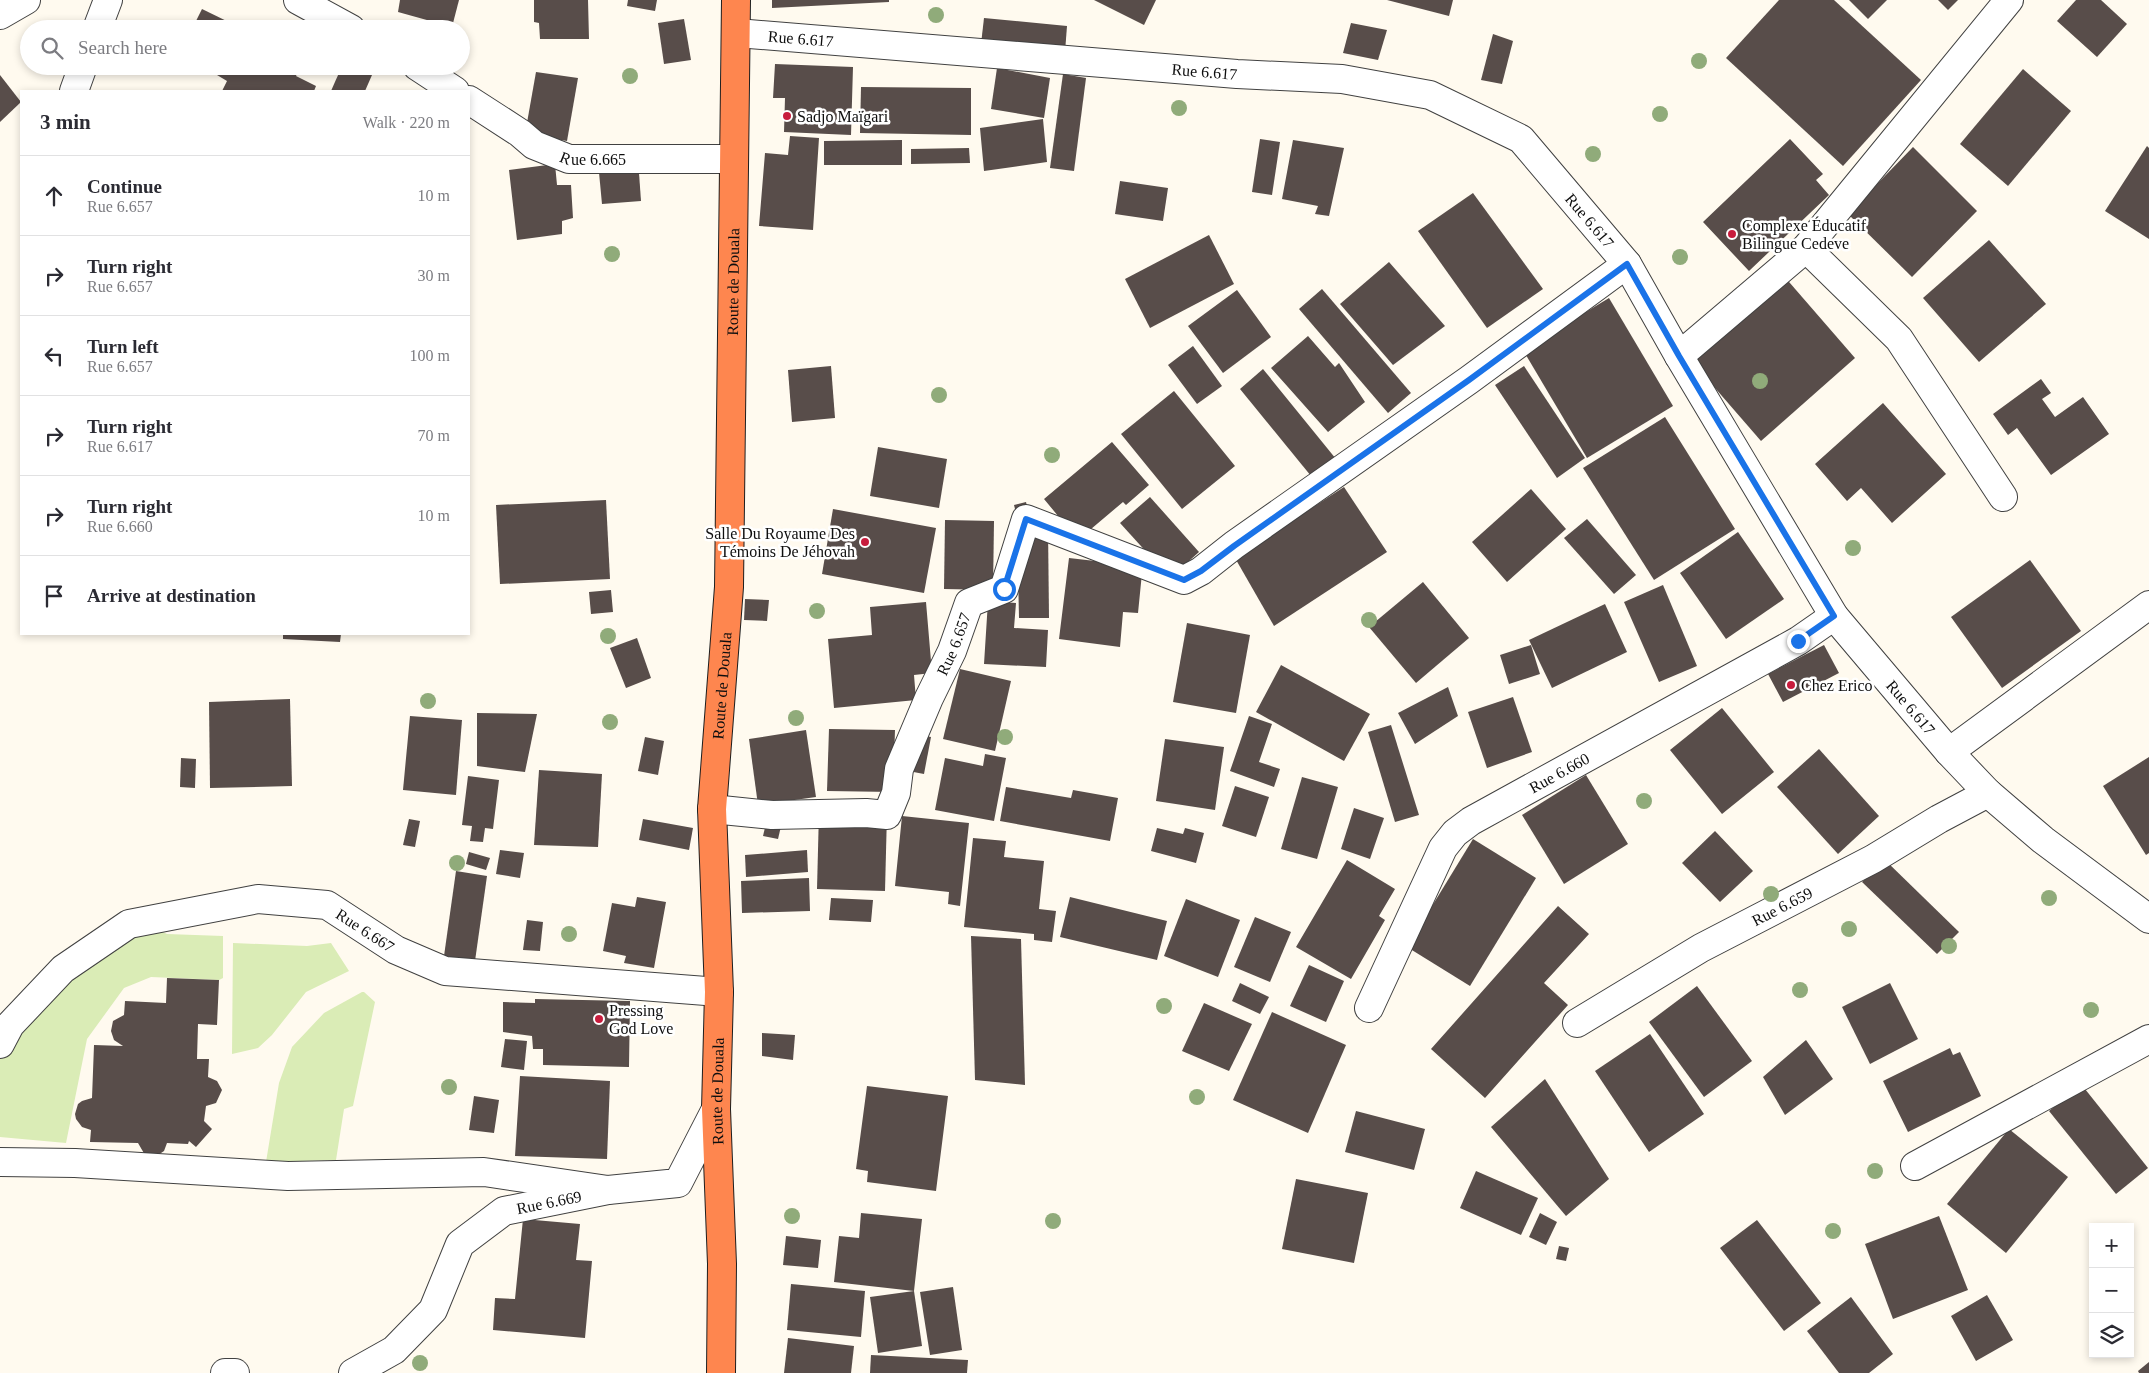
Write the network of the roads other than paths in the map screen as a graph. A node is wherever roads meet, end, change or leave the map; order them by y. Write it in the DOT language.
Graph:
graph roads {
  1 [pos="26,0"];
  2 [pos="108,0"];
  3 [pos="298,0"];
  4 [pos="736,0"];
  5 [pos="2009,0"];
  6 [pos="0,15"];
  7 [pos="100,20"];
  8 [pos="335,20"];
  9 [pos="737,33"];
  10 [pos="80,75"];
  11 [pos="431,75"];
  12 [pos="74,90"];
  13 [pos="453,90"];
  14 [pos="470,101"];
  15 [pos="734,159"];
  16 [pos="1806,248"];
  17 [pos="1627,264"];
  18 [pos="1679,356"];
  19 [pos="2003,497"];
  20 [pos="2149,605"];
  21 [pos="1834,616"];
  22 [pos="1949,752"];
  23 [pos="1988,794"];
  24 [pos="712,809"];
  25 [pos="2149,919"];
  26 [pos="719,992"];
  27 [pos="1369,1008"];
  28 [pos="1577,1023"];
  29 [pos="2149,1038"];
  30 [pos="0,1044"];
  31 [pos="716,1109"];
  32 [pos="0,1162"];
  33 [pos="1915,1166"];
  34 [pos="608,1190"];
  35 [pos="225,1372"];
  36 [pos="235,1373"];
  37 [pos="353,1373"];
  38 [pos="721,1373"];
  1 -- 6 [label="street"];
  2 -- 7 [label="street"];
  3 -- 8 [label="street"];
  4 -- 9 [label="highway, Route de Douala"];
  5 -- 16 [label="street"];
  9 -- 15 [label="highway, Route de Douala"];
  9 -- 17 [label="street, Rue 6.617"];
  10 -- 12 [label="street"];
  11 -- 13 [label="street"];
  14 -- 15 [label="street, Rue 6.665"];
  15 -- 24 [label="highway, Route de Douala"];
  16 -- 18 [label="street"];
  16 -- 19 [label="street"];
  17 -- 18 [label="street, Rue 6.617"];
  17 -- 24 [label="street, Rue 6.657"];
  18 -- 21 [label="street, Rue 6.617"];
  20 -- 22 [label="street"];
  21 -- 22 [label="street, Rue 6.617"];
  21 -- 27 [label="street, Rue 6.660"];
  22 -- 23 [label="street, Rue 6.617"];
  23 -- 25 [label="street, Rue 6.617"];
  23 -- 28 [label="street, Rue 6.659"];
  24 -- 26 [label="highway, Route de Douala"];
  26 -- 30 [label="street, Rue 6.667"];
  26 -- 31 [label="highway, Route de Douala"];
  29 -- 33 [label="street"];
  31 -- 34 [label="street, Rue 6.669"];
  31 -- 38 [label="highway, Route de Douala"];
  32 -- 34 [label="street"];
  34 -- 37 [label="street, Rue 6.669"];
  35 -- 36 [label="street"];
}
